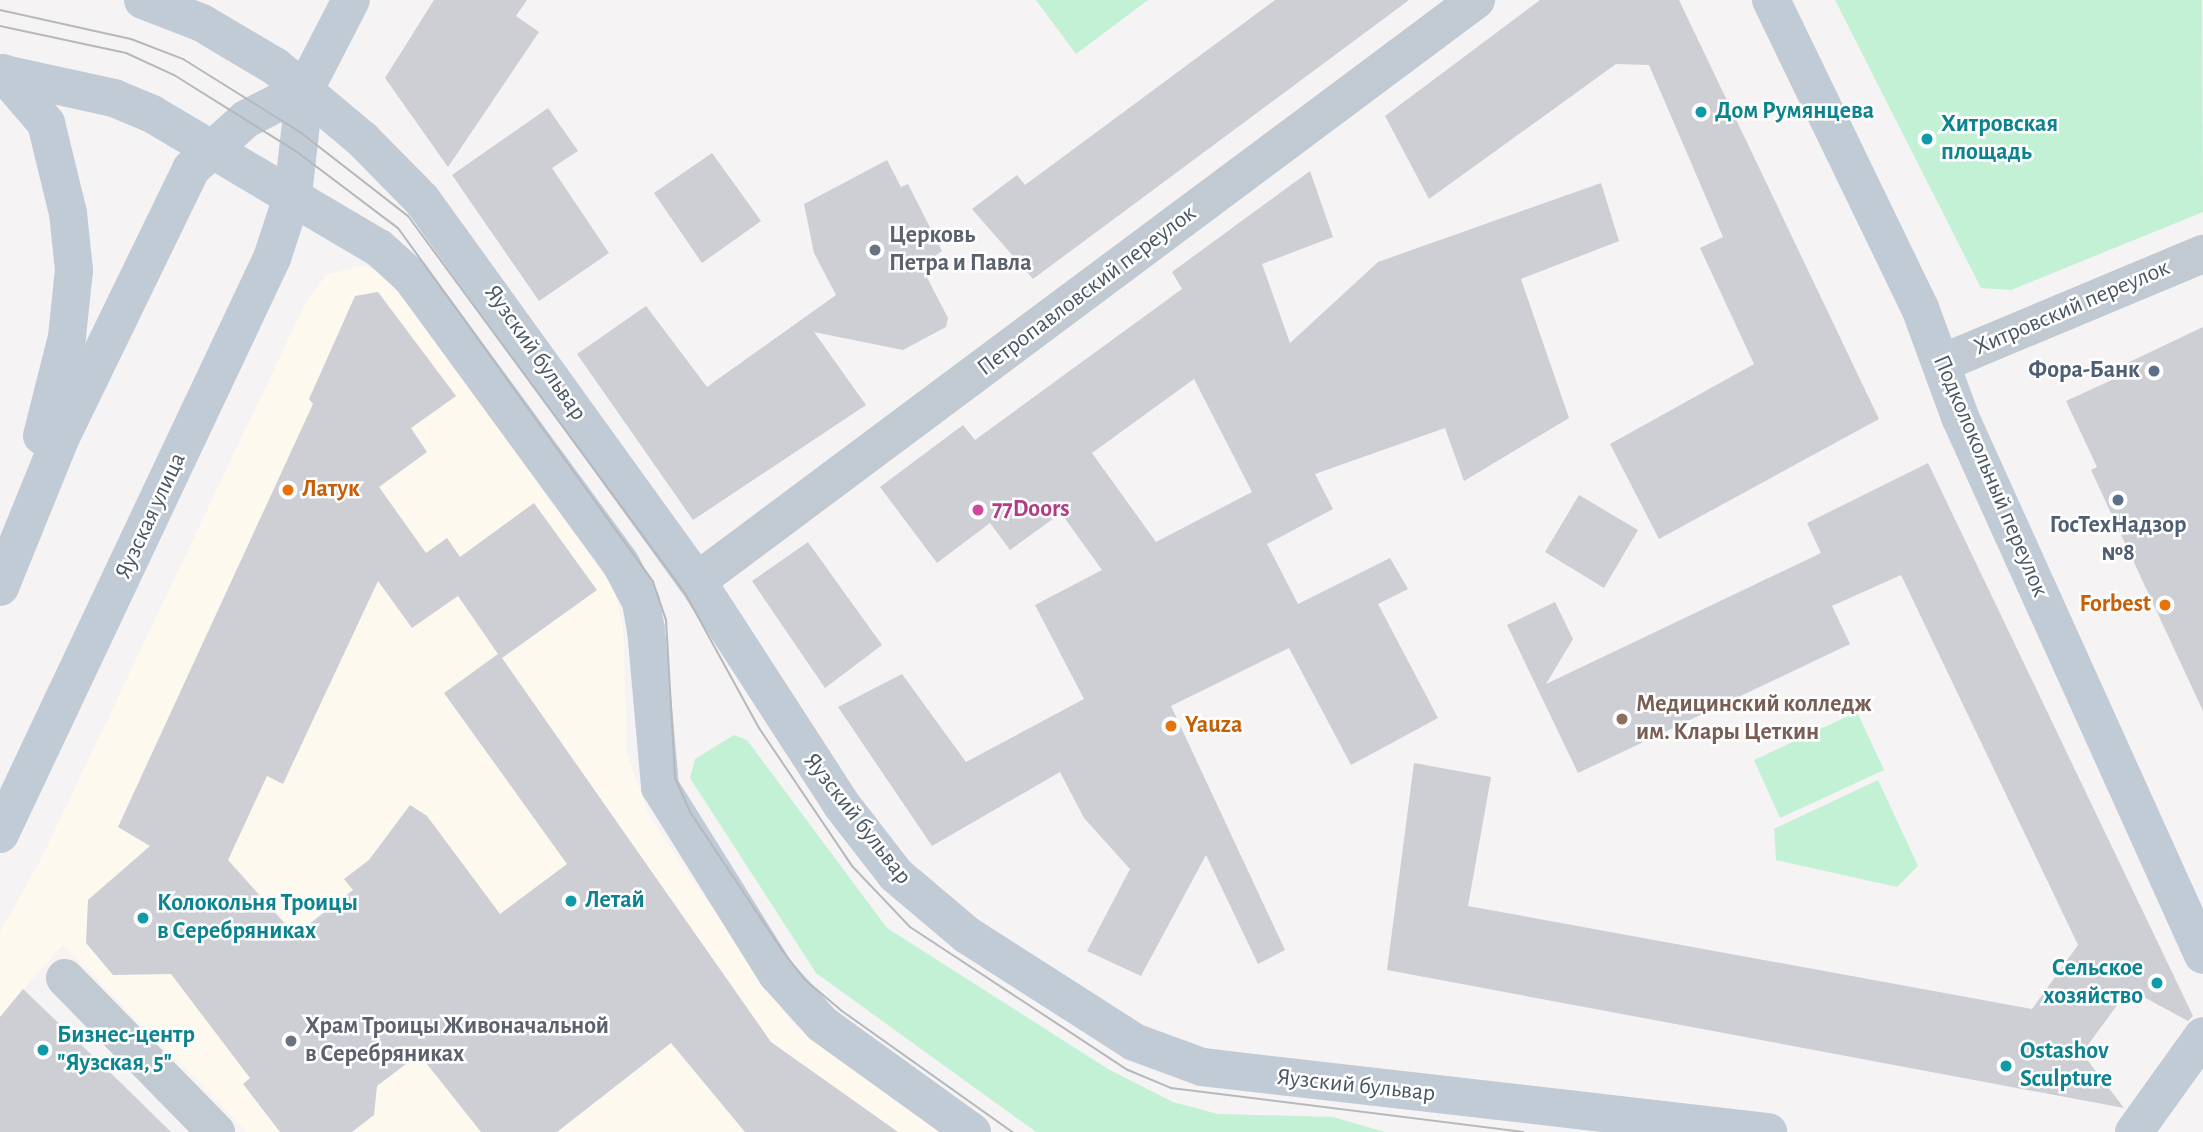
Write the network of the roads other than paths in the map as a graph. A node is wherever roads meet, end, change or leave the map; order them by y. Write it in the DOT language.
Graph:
graph roads {
  1 [pos="143,0"];
  2 [pos="1476,0"];
  3 [pos="1771,0"];
  4 [pos="348,4"];
  5 [pos="1,73"];
  6 [pos="305,89"];
  7 [pos="210,146"];
  8 [pos="293,194"];
  9 [pos="2203,254"];
  10 [pos="1942,363"];
  11 [pos="29,517"];
  12 [pos="697,581"];
  13 [pos="0,587"];
  14 [pos="0,834"];
  15 [pos="2203,956"];
  16 [pos="65,978"];
  17 [pos="2203,1036"];
  18 [pos="216,1132"];
  19 [pos="971,1132"];
  20 [pos="1768,1132"];
  21 [pos="2134,1132"];
  1 -- 6 [label="main road, Яузский бульвар"];
  2 -- 12 [label="street, Петропавловский переулок"];
  3 -- 10 [label="main road, Подколокольный переулок"];
  4 -- 6 [label="main road"];
  5 -- 7 [label="main road"];
  5 -- 11 [label="main road"];
  6 -- 7 [label="main road"];
  6 -- 8 [label="main road, Яузская улица"];
  6 -- 12 [label="main road, Яузский бульвар"];
  7 -- 8 [label="main road"];
  7 -- 11 [label="main road"];
  8 -- 14 [label="main road, Яузская улица"];
  8 -- 19 [label="main road"];
  9 -- 10 [label="street, Хитровский переулок"];
  10 -- 15 [label="main road, Подколокольный переулок"];
  11 -- 13 [label="main road"];
  12 -- 20 [label="main road, Яузский бульвар"];
  16 -- 18 [label="street"];
  17 -- 21 [label="main road"];
}
